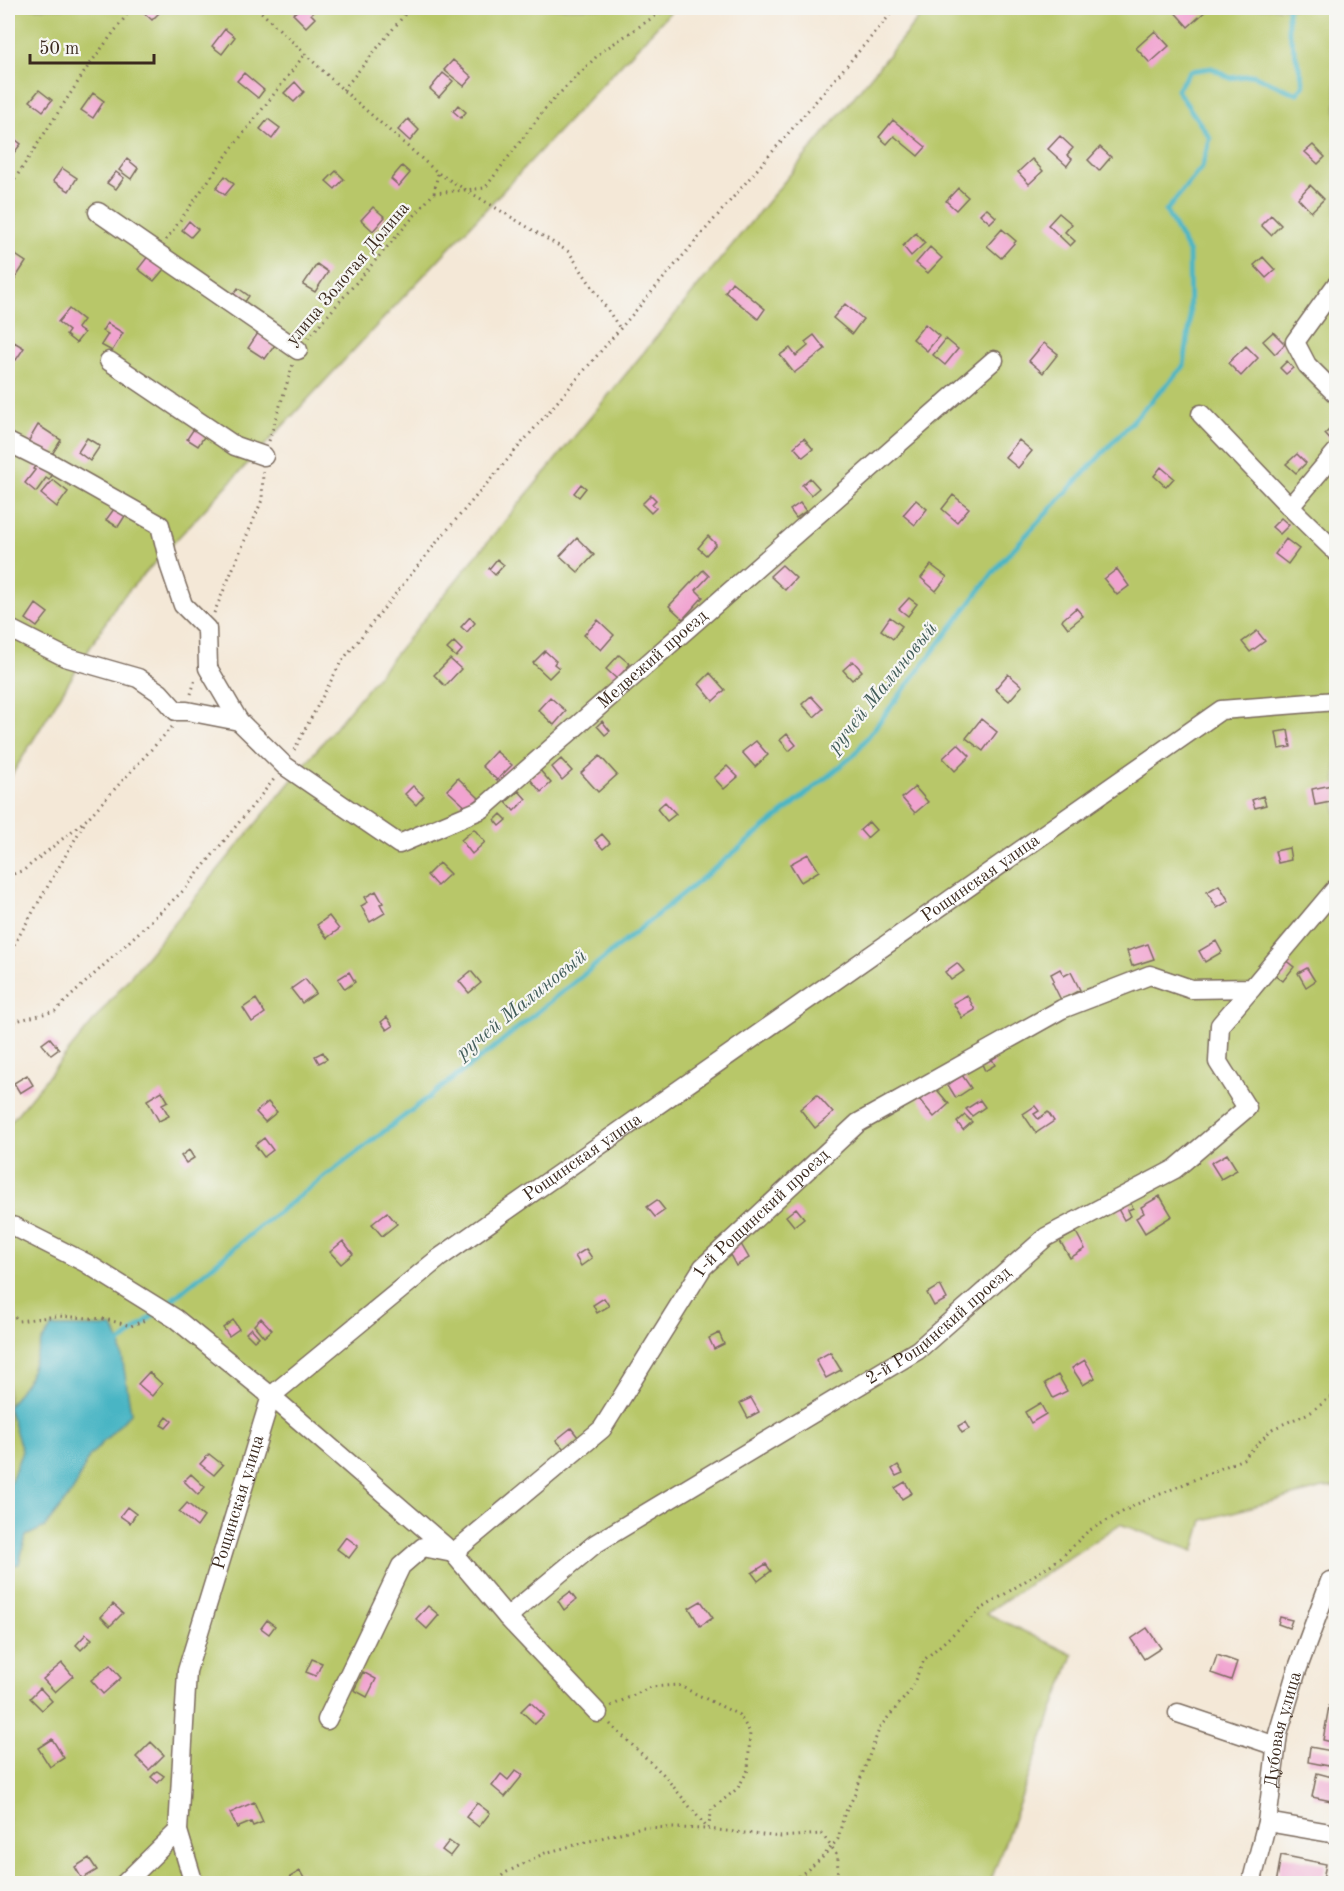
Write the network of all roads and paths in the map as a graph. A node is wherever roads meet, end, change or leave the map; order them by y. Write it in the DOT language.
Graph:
graph roads {
  1 [pos="132,8"];
  2 [pos="257,8"];
  3 [pos="410,8"];
  4 [pos="667,8"];
  5 [pos="896,8"];
  6 [pos="305,54"];
  7 [pos="342,90"];
  8 [pos="438,173"];
  9 [pos="8,187"];
  10 [pos="465,191"];
  11 [pos="434,193"];
  12 [pos="98,213"];
  13 [pos="158,252"];
  14 [pos="1336,285"];
  15 [pos="621,330"];
  16 [pos="298,350"];
  17 [pos="994,360"];
  18 [pos="108,361"];
  19 [pos="1336,394"];
  20 [pos="1201,414"];
  21 [pos="8,442"];
  22 [pos="1336,452"];
  23 [pos="264,456"];
  24 [pos="1290,507"];
  25 [pos="1336,552"];
  26 [pos="8,628"];
  27 [pos="207,629"];
  28 [pos="196,676"];
  29 [pos="1336,701"];
  30 [pos="187,711"];
  31 [pos="238,721"];
  32 [pos="285,766"];
  33 [pos="87,819"];
  34 [pos="8,876"];
  35 [pos="1336,888"];
  36 [pos="8,955"];
  37 [pos="1252,988"];
  38 [pos="8,1023"];
  39 [pos="8,1225"];
  40 [pos="8,1307"];
  41 [pos="148,1319"];
  42 [pos="1336,1393"];
  43 [pos="272,1396"];
  44 [pos="453,1553"];
  45 [pos="1330,1581"];
  46 [pos="507,1617"];
  47 [pos="598,1713"];
  48 [pos="1178,1713"];
  49 [pos="327,1720"];
  50 [pos="1276,1746"];
  51 [pos="1267,1822"];
  52 [pos="708,1829"];
  53 [pos="178,1831"];
  54 [pos="1336,1834"];
  55 [pos="832,1847"];
  56 [pos="124,1884"];
  57 [pos="194,1884"];
  58 [pos="493,1884"];
  59 [pos="789,1884"];
  60 [pos="837,1884"];
  61 [pos="1251,1884"];
  1 -- 9 [label="path"];
  2 -- 6 [label="path"];
  3 -- 7 [label="path"];
  4 -- 10 [label="path"];
  5 -- 15 [label="path"];
  6 -- 7 [label="path"];
  6 -- 13 [label="path"];
  7 -- 8 [label="path"];
  8 -- 10 [label="path"];
  8 -- 11 [label="path"];
  10 -- 11 [label="path"];
  10 -- 15 [label="path"];
  11 -- 16 [label="path, улица Золотая Долина"];
  12 -- 13 [label="street"];
  13 -- 16 [label="street"];
  14 -- 19 [label="street"];
  15 -- 32 [label="path"];
  16 -- 23 [label="path, улица Золотая Долина"];
  17 -- 32 [label="street, Медвежий проезд"];
  18 -- 23 [label="street"];
  20 -- 24 [label="street"];
  21 -- 27 [label="street"];
  22 -- 24 [label="street"];
  23 -- 27 [label="path, улица Золотая Долина"];
  24 -- 25 [label="street"];
  26 -- 30 [label="street"];
  27 -- 31 [label="street"];
  28 -- 30 [label="path"];
  29 -- 43 [label="street, Рощинская улица"];
  30 -- 31 [label="street"];
  30 -- 33 [label="path"];
  31 -- 32 [label="street"];
  32 -- 38 [label="path"];
  33 -- 34 [label="path"];
  33 -- 36 [label="path"];
  35 -- 37 [label="street"];
  37 -- 44 [label="street, 1-й Рощинский проезд"];
  37 -- 46 [label="street, 2-й Рощинский проезд"];
  39 -- 43 [label="street"];
  40 -- 41 [label="path"];
  42 -- 55 [label="path"];
  43 -- 44 [label="street"];
  43 -- 53 [label="street, Рощинская улица"];
  44 -- 46 [label="street"];
  44 -- 49 [label="street"];
  45 -- 50 [label="street, Дубовая улица"];
  46 -- 47 [label="street"];
  47 -- 52 [label="path"];
  47 -- 52 [label="path"];
  48 -- 50 [label="street"];
  50 -- 51 [label="street, Дубовая улица"];
  51 -- 54 [label="street"];
  51 -- 61 [label="street, Дубовая улица"];
  52 -- 55 [label="path"];
  52 -- 58 [label="path"];
  53 -- 56 [label="street"];
  53 -- 57 [label="street, Рощинская улица"];
  55 -- 59 [label="path"];
  55 -- 60 [label="path"];
}
